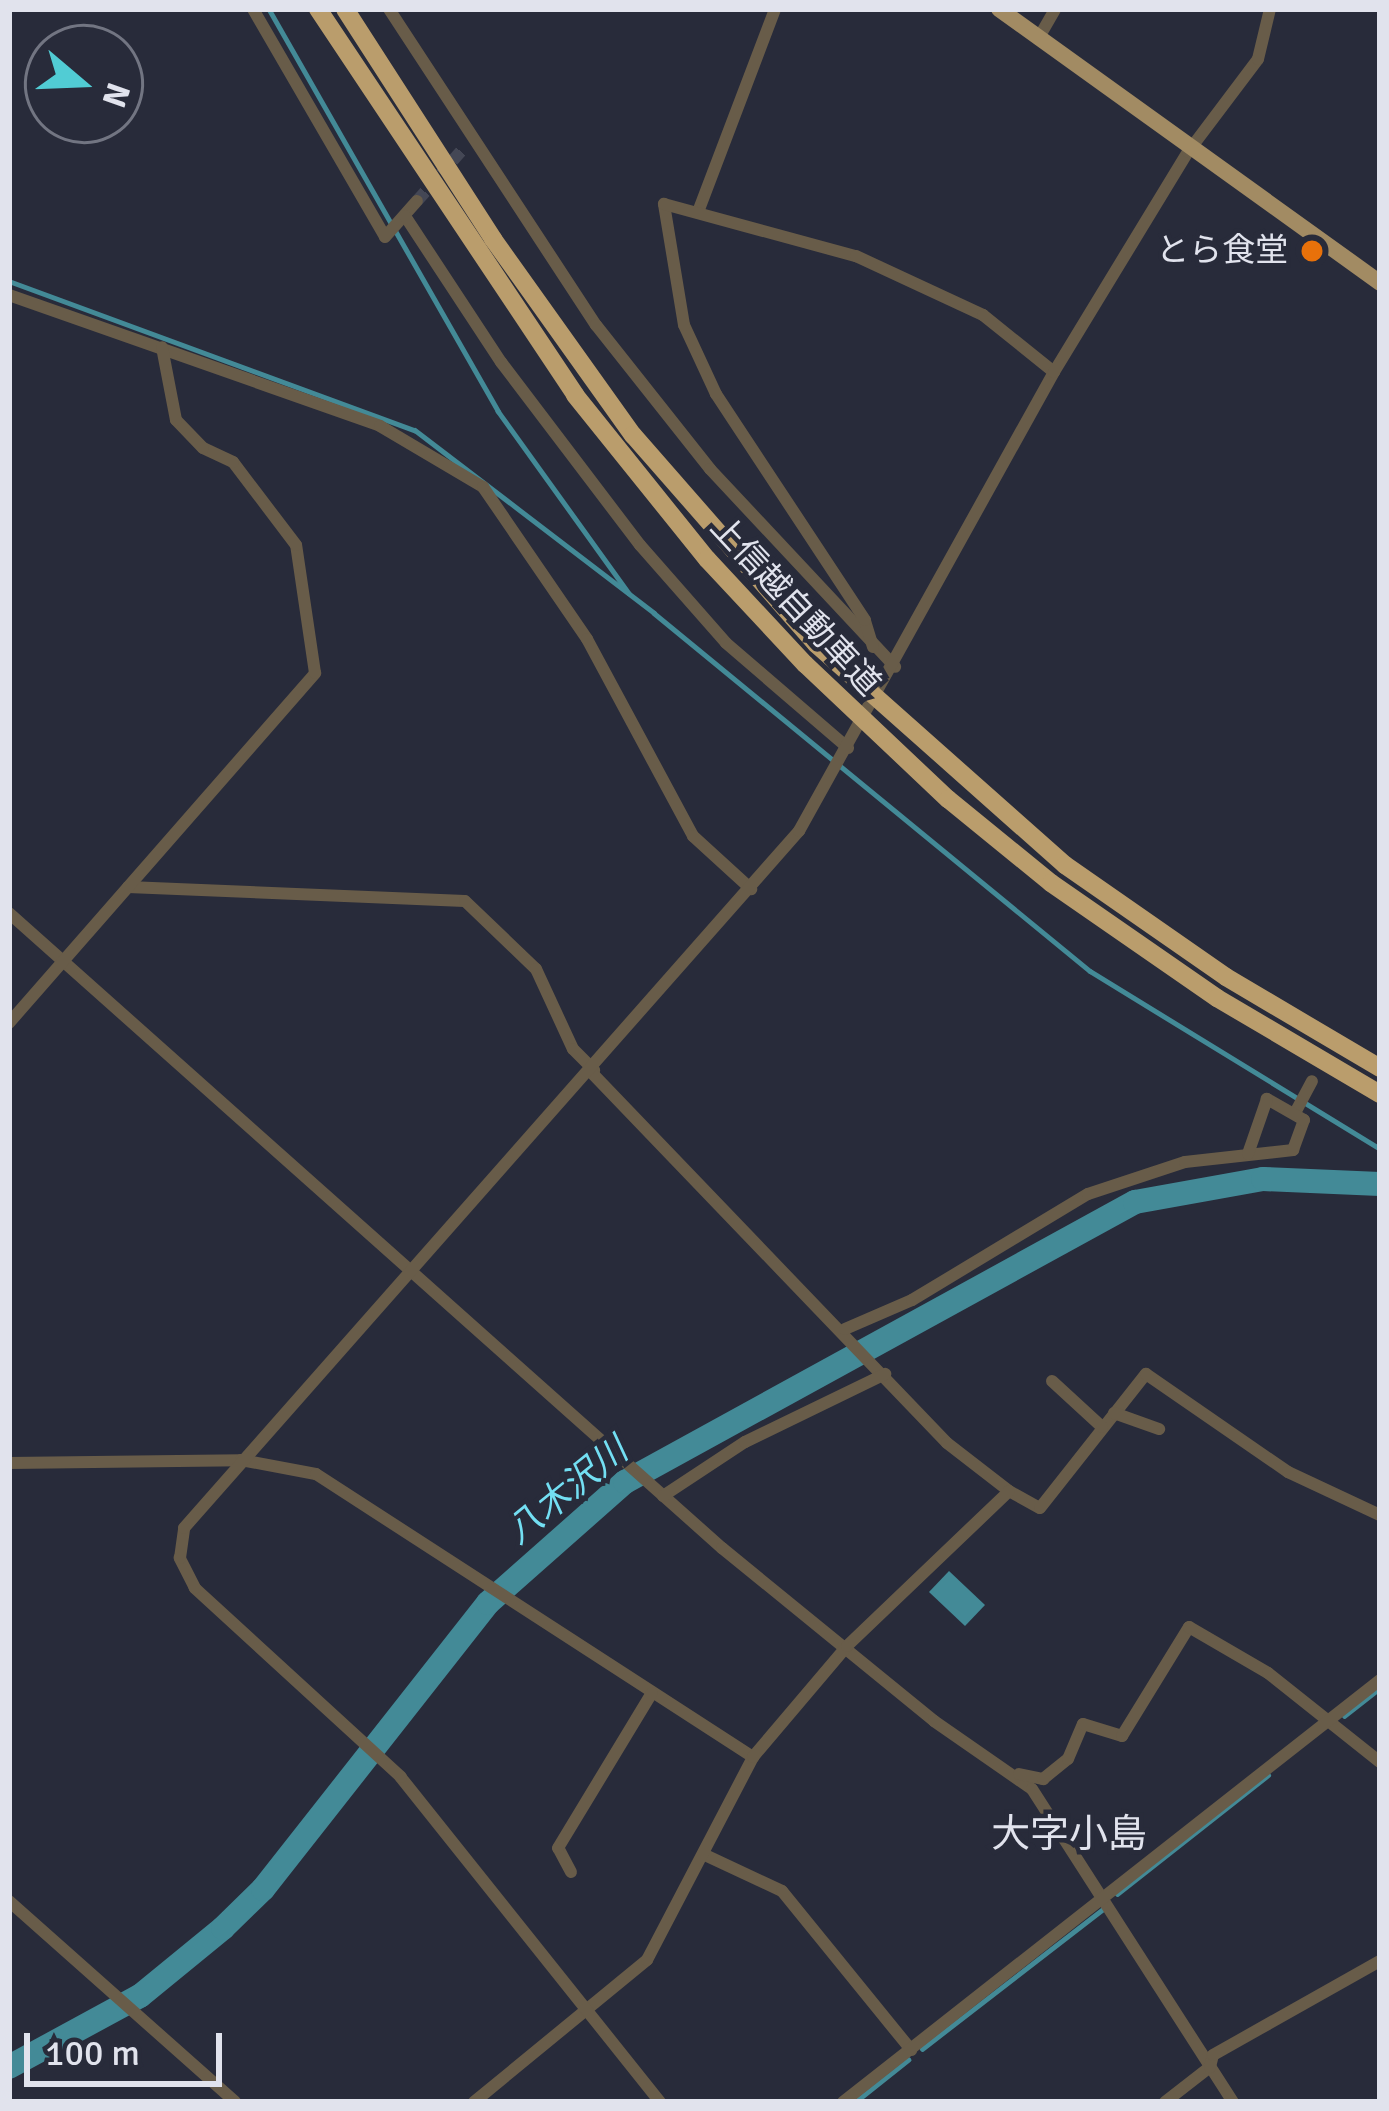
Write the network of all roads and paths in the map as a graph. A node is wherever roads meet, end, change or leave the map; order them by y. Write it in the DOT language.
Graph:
graph roads {
  1 [pos="253,9"];
  2 [pos="318,9"];
  3 [pos="345,9"];
  4 [pos="389,9"];
  5 [pos="775,9"];
  6 [pos="999,9"];
  7 [pos="1055,9"];
  8 [pos="1270,9"];
  9 [pos="1038,39"];
  10 [pos="1188,152"];
  11 [pos="417,201"];
  12 [pos="698,212"];
  13 [pos="405,216"];
  14 [pos="1380,283"];
  15 [pos="9,295"];
  16 [pos="162,347"];
  17 [pos="1054,372"];
  18 [pos="873,646"];
  19 [pos="895,667"];
  20 [pos="846,752"];
  21 [pos="128,886"];
  22 [pos="751,889"];
  23 [pos="9,913"];
  24 [pos="64,961"];
  25 [pos="9,1023"];
  26 [pos="1380,1069"];
  27 [pos="592,1071"];
  28 [pos="1312,1081"];
  29 [pos="1380,1094"];
  30 [pos="1294,1113"];
  31 [pos="1248,1154"];
  32 [pos="412,1271"];
  33 [pos="847,1332"];
  34 [pos="885,1374"];
  35 [pos="1052,1381"];
  36 [pos="1114,1414"];
  37 [pos="1102,1427"];
  38 [pos="1159,1429"];
  39 [pos="241,1460"];
  40 [pos="9,1463"];
  41 [pos="1009,1491"];
  42 [pos="660,1493"];
  43 [pos="1380,1514"];
  44 [pos="847,1646"];
  45 [pos="1380,1680"];
  46 [pos="652,1693"];
  47 [pos="1329,1719"];
  48 [pos="753,1757"];
  49 [pos="1380,1762"];
  50 [pos="1015,1774"];
  51 [pos="705,1855"];
  52 [pos="572,1872"];
  53 [pos="1106,1894"];
  54 [pos="9,1901"];
  55 [pos="1380,1960"];
  56 [pos="588,2014"];
  57 [pos="910,2050"];
  58 [pos="1210,2067"];
  59 [pos="235,2102"];
  60 [pos="474,2102"];
  61 [pos="660,2102"];
  62 [pos="843,2102"];
  63 [pos="1165,2102"];
  64 [pos="1233,2102"];
  1 -- 13 [label="street"];
  2 -- 29 [label="highway, 上信越自動車道"];
  3 -- 26 [label="highway, 上信越自動車道"];
  4 -- 18 [label="street"];
  5 -- 12 [label="street"];
  6 -- 9 [label="main road"];
  7 -- 9 [label="street"];
  8 -- 10 [label="street"];
  9 -- 10 [label="main road"];
  10 -- 14 [label="main road"];
  10 -- 17 [label="street"];
  11 -- 13 [label="street"];
  12 -- 17 [label="street"];
  12 -- 18 [label="street"];
  13 -- 20 [label="street"];
  15 -- 16 [label="street"];
  16 -- 21 [label="street"];
  16 -- 22 [label="street"];
  17 -- 19 [label="street"];
  18 -- 19 [label="street"];
  19 -- 20 [label="street"];
  20 -- 22 [label="street"];
  21 -- 24 [label="street"];
  21 -- 27 [label="street"];
  22 -- 27 [label="street"];
  23 -- 24 [label="street"];
  24 -- 25 [label="street"];
  24 -- 32 [label="street"];
  27 -- 32 [label="street"];
  27 -- 33 [label="street"];
  28 -- 30 [label="street"];
  30 -- 31 [label="street"];
  30 -- 31 [label="street"];
  31 -- 33 [label="street"];
  32 -- 39 [label="street"];
  32 -- 42 [label="street"];
  33 -- 34 [label="street"];
  34 -- 41 [label="street"];
  34 -- 42 [label="street"];
  35 -- 37 [label="street"];
  36 -- 37 [label="street"];
  36 -- 38 [label="street"];
  36 -- 43 [label="street"];
  37 -- 41 [label="street"];
  39 -- 40 [label="street"];
  39 -- 46 [label="street"];
  39 -- 56 [label="street"];
  41 -- 44 [label="street"];
  42 -- 44 [label="street"];
  44 -- 48 [label="street"];
  44 -- 50 [label="street"];
  45 -- 47 [label="street"];
  46 -- 48 [label="street"];
  46 -- 52 [label="street"];
  47 -- 49 [label="street"];
  47 -- 50 [label="street"];
  47 -- 53 [label="street"];
  48 -- 51 [label="street"];
  50 -- 53 [label="street"];
  51 -- 56 [label="street"];
  51 -- 57 [label="street"];
  53 -- 57 [label="street"];
  53 -- 58 [label="street"];
  54 -- 59 [label="street"];
  55 -- 58 [label="street"];
  56 -- 60 [label="street"];
  56 -- 61 [label="street"];
  57 -- 62 [label="street"];
  58 -- 63 [label="street"];
  58 -- 64 [label="street"];
}
